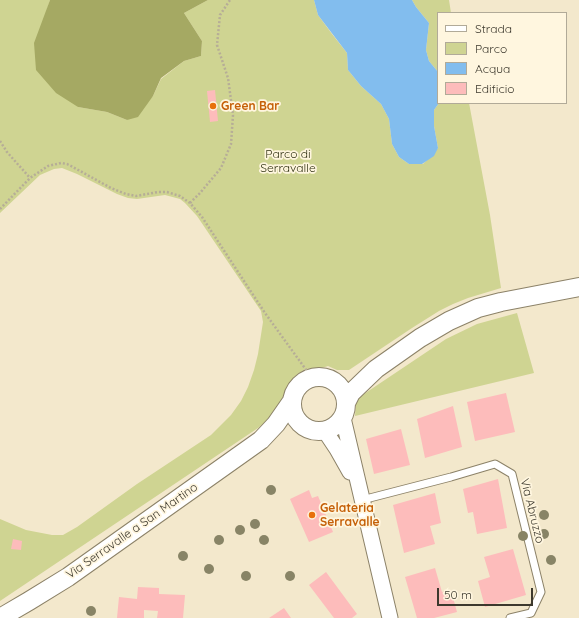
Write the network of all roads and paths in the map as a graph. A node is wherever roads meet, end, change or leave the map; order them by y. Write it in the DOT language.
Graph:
graph roads {
  1 [pos="230,0"];
  2 [pos="0,141"];
  3 [pos="30,178"];
  4 [pos="190,203"];
  5 [pos="0,209"];
  6 [pos="579,287"];
  7 [pos="376,369"];
  8 [pos="312,378"];
  9 [pos="332,380"];
  10 [pos="292,401"];
  11 [pos="344,410"];
  12 [pos="305,428"];
  13 [pos="325,431"];
  14 [pos="261,440"];
  15 [pos="360,493"];
  16 [pos="0,618"];
  17 [pos="390,618"];
  18 [pos="510,618"];
  1 -- 4 [label="path"];
  2 -- 3 [label="path"];
  3 -- 4 [label="path"];
  3 -- 5 [label="path"];
  4 -- 8 [label="path"];
  6 -- 7 [label="street"];
  7 -- 9 [label="street"];
  7 -- 11 [label="street"];
  8 -- 9 [label="street"];
  8 -- 10 [label="street"];
  9 -- 11 [label="street"];
  10 -- 12 [label="street"];
  10 -- 14 [label="street"];
  11 -- 13 [label="street"];
  11 -- 15 [label="street"];
  12 -- 13 [label="street"];
  12 -- 14 [label="street"];
  13 -- 15 [label="street"];
  14 -- 16 [label="street, Via Serravalle a San Martino"];
  15 -- 17 [label="street"];
  15 -- 18 [label="lane, Via Abruzzo"];
}
